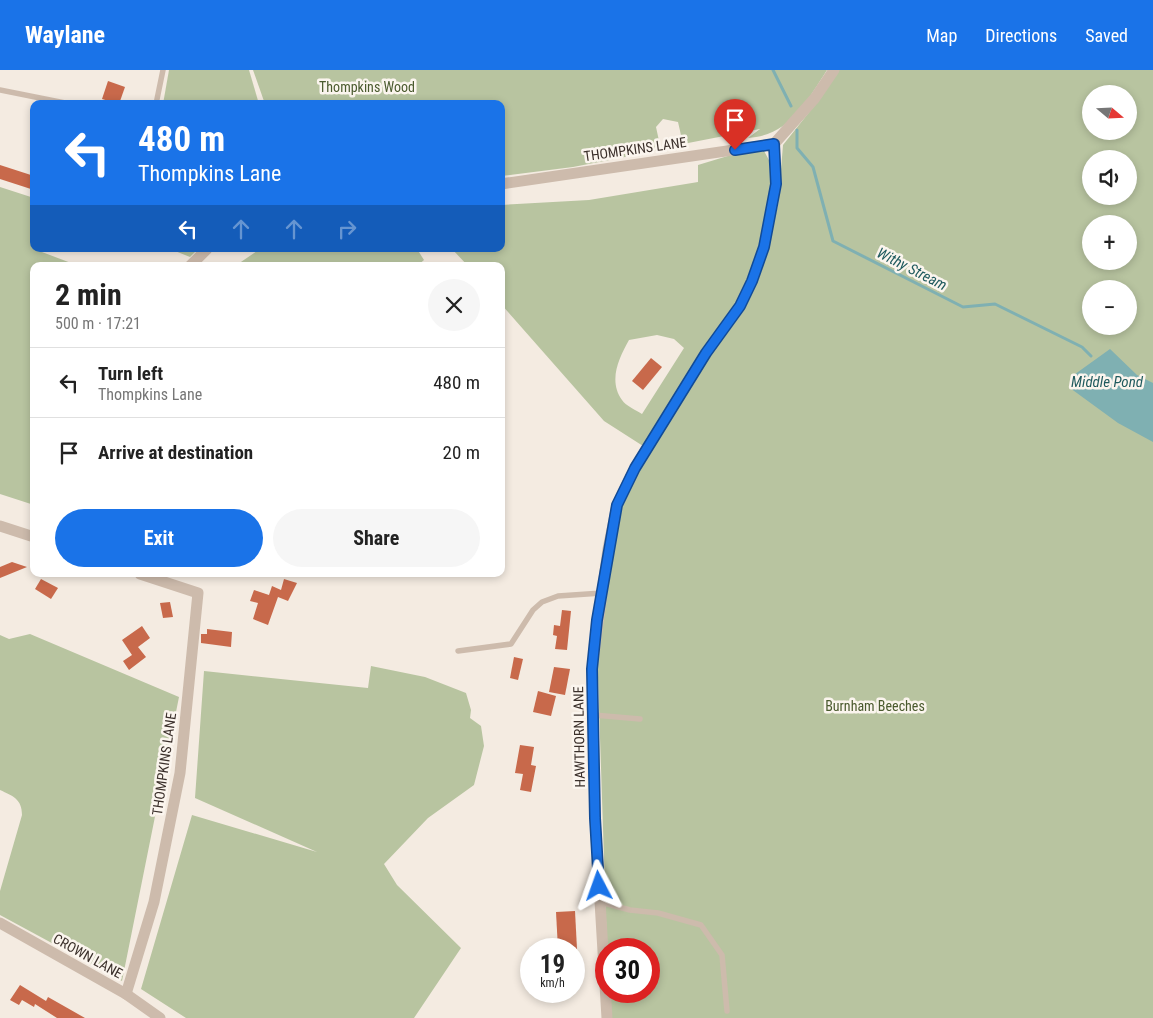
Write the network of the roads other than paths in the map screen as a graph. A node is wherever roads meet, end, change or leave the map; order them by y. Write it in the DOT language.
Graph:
graph roads {
  1 [pos="163,70"];
  2 [pos="834,70"];
  3 [pos="0,90"];
  4 [pos="50,100"];
  5 [pos="157,100"];
  6 [pos="774,144"];
  7 [pos="505,183"];
  8 [pos="204,252"];
  9 [pos="194,262"];
  10 [pos="0,526"];
  11 [pos="30,536"];
  12 [pos="149,577"];
  13 [pos="602,593"];
  14 [pos="458,651"];
  15 [pos="594,715"];
  16 [pos="640,719"];
  17 [pos="600,902"];
  18 [pos="0,923"];
  19 [pos="126,994"];
  20 [pos="727,1011"];
  21 [pos="160,1018"];
  22 [pos="607,1018"];
  1 -- 5 [label="lane"];
  2 -- 6 [label="street"];
  3 -- 4 [label="lane"];
  6 -- 7 [label="street, THOMPKINS LANE"];
  6 -- 13 [label="street, HAWTHORN LANE"];
  8 -- 9 [label="street"];
  10 -- 11 [label="street"];
  12 -- 19 [label="street, THOMPKINS LANE"];
  13 -- 14 [label="lane"];
  13 -- 15 [label="street, HAWTHORN LANE"];
  15 -- 16 [label="lane"];
  15 -- 17 [label="street, HAWTHORN LANE"];
  17 -- 20 [label="lane"];
  17 -- 22 [label="street, HAWTHORN LANE"];
  18 -- 19 [label="street, CROWN LANE"];
  19 -- 21 [label="street, CROWN LANE"];
}
